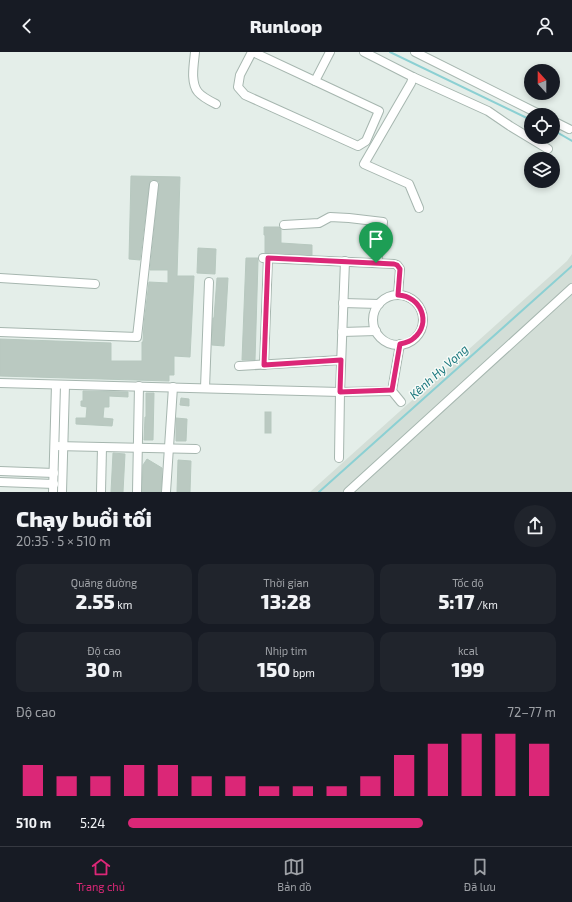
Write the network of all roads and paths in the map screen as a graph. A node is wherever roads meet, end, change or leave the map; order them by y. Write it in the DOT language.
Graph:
graph roads {
  1 [pos="195,52"];
  2 [pos="252,52"];
  3 [pos="330,52"];
  4 [pos="364,52"];
  5 [pos="415,52"];
  6 [pos="413,77"];
  7 [pos="315,81"];
  8 [pos="216,104"];
  9 [pos="527,108"];
  10 [pos="560,124"];
  11 [pos="569,129"];
  12 [pos="548,149"];
  13 [pos="154,185"];
  14 [pos="419,208"];
  15 [pos="284,225"];
  16 [pos="345,262"];
  17 [pos="376,263"];
  18 [pos="0,278"];
  19 [pos="209,282"];
  20 [pos="95,284"];
  21 [pos="572,288"];
  22 [pos="398,295"];
  23 [pos="343,303"];
  24 [pos="379,304"];
  25 [pos="376,331"];
  26 [pos="0,332"];
  27 [pos="342,332"];
  28 [pos="400,344"];
  29 [pos="341,360"];
  30 [pos="264,365"];
  31 [pos="239,366"];
  32 [pos="0,383"];
  33 [pos="56,385"];
  34 [pos="65,385"];
  35 [pos="140,386"];
  36 [pos="173,387"];
  37 [pos="205,388"];
  38 [pos="392,390"];
  39 [pos="340,392"];
  40 [pos="401,402"];
  41 [pos="59,446"];
  42 [pos="102,447"];
  43 [pos="138,448"];
  44 [pos="169,448"];
  45 [pos="196,448"];
  46 [pos="339,458"];
  47 [pos="0,471"];
  48 [pos="54,473"];
  49 [pos="0,482"];
  50 [pos="54,488"];
  51 [pos="62,492"];
  52 [pos="101,492"];
  53 [pos="137,492"];
  54 [pos="166,492"];
  55 [pos="348,492"];
  1 -- 8 [label="street"];
  2 -- 7 [label="street"];
  2 -- 7 [label="street"];
  3 -- 7 [label="street"];
  4 -- 6 [label="street"];
  5 -- 9 [label="street"];
  6 -- 12 [label="street"];
  6 -- 14 [label="street"];
  10 -- 11 [label="street"];
  13 -- 26 [label="street"];
  15 -- 17 [label="street"];
  16 -- 17 [label="street"];
  16 -- 23 [label="street"];
  16 -- 30 [label="street"];
  17 -- 22 [label="street"];
  18 -- 20 [label="street"];
  19 -- 37 [label="street"];
  21 -- 55 [label="street"];
  22 -- 24 [label="street"];
  22 -- 28 [label="street"];
  23 -- 24 [label="street"];
  23 -- 27 [label="street"];
  24 -- 25 [label="street"];
  25 -- 27 [label="street"];
  25 -- 28 [label="street"];
  27 -- 29 [label="street"];
  28 -- 38 [label="street"];
  29 -- 30 [label="street"];
  29 -- 39 [label="street"];
  30 -- 31 [label="street"];
  32 -- 33 [label="street"];
  33 -- 34 [label="street"];
  33 -- 41 [label="street"];
  34 -- 35 [label="street"];
  34 -- 41 [label="street"];
  35 -- 36 [label="street"];
  35 -- 43 [label="street"];
  36 -- 37 [label="street"];
  36 -- 44 [label="street"];
  37 -- 39 [label="street"];
  38 -- 39 [label="street"];
  38 -- 40 [label="street"];
  39 -- 46 [label="street"];
  41 -- 42 [label="street"];
  41 -- 48 [label="street"];
  41 -- 51 [label="street"];
  42 -- 43 [label="street"];
  42 -- 52 [label="street"];
  43 -- 44 [label="street"];
  43 -- 53 [label="street"];
  44 -- 45 [label="street"];
  44 -- 54 [label="street"];
  47 -- 48 [label="street"];
  48 -- 50 [label="street"];
  49 -- 50 [label="street"];
}
